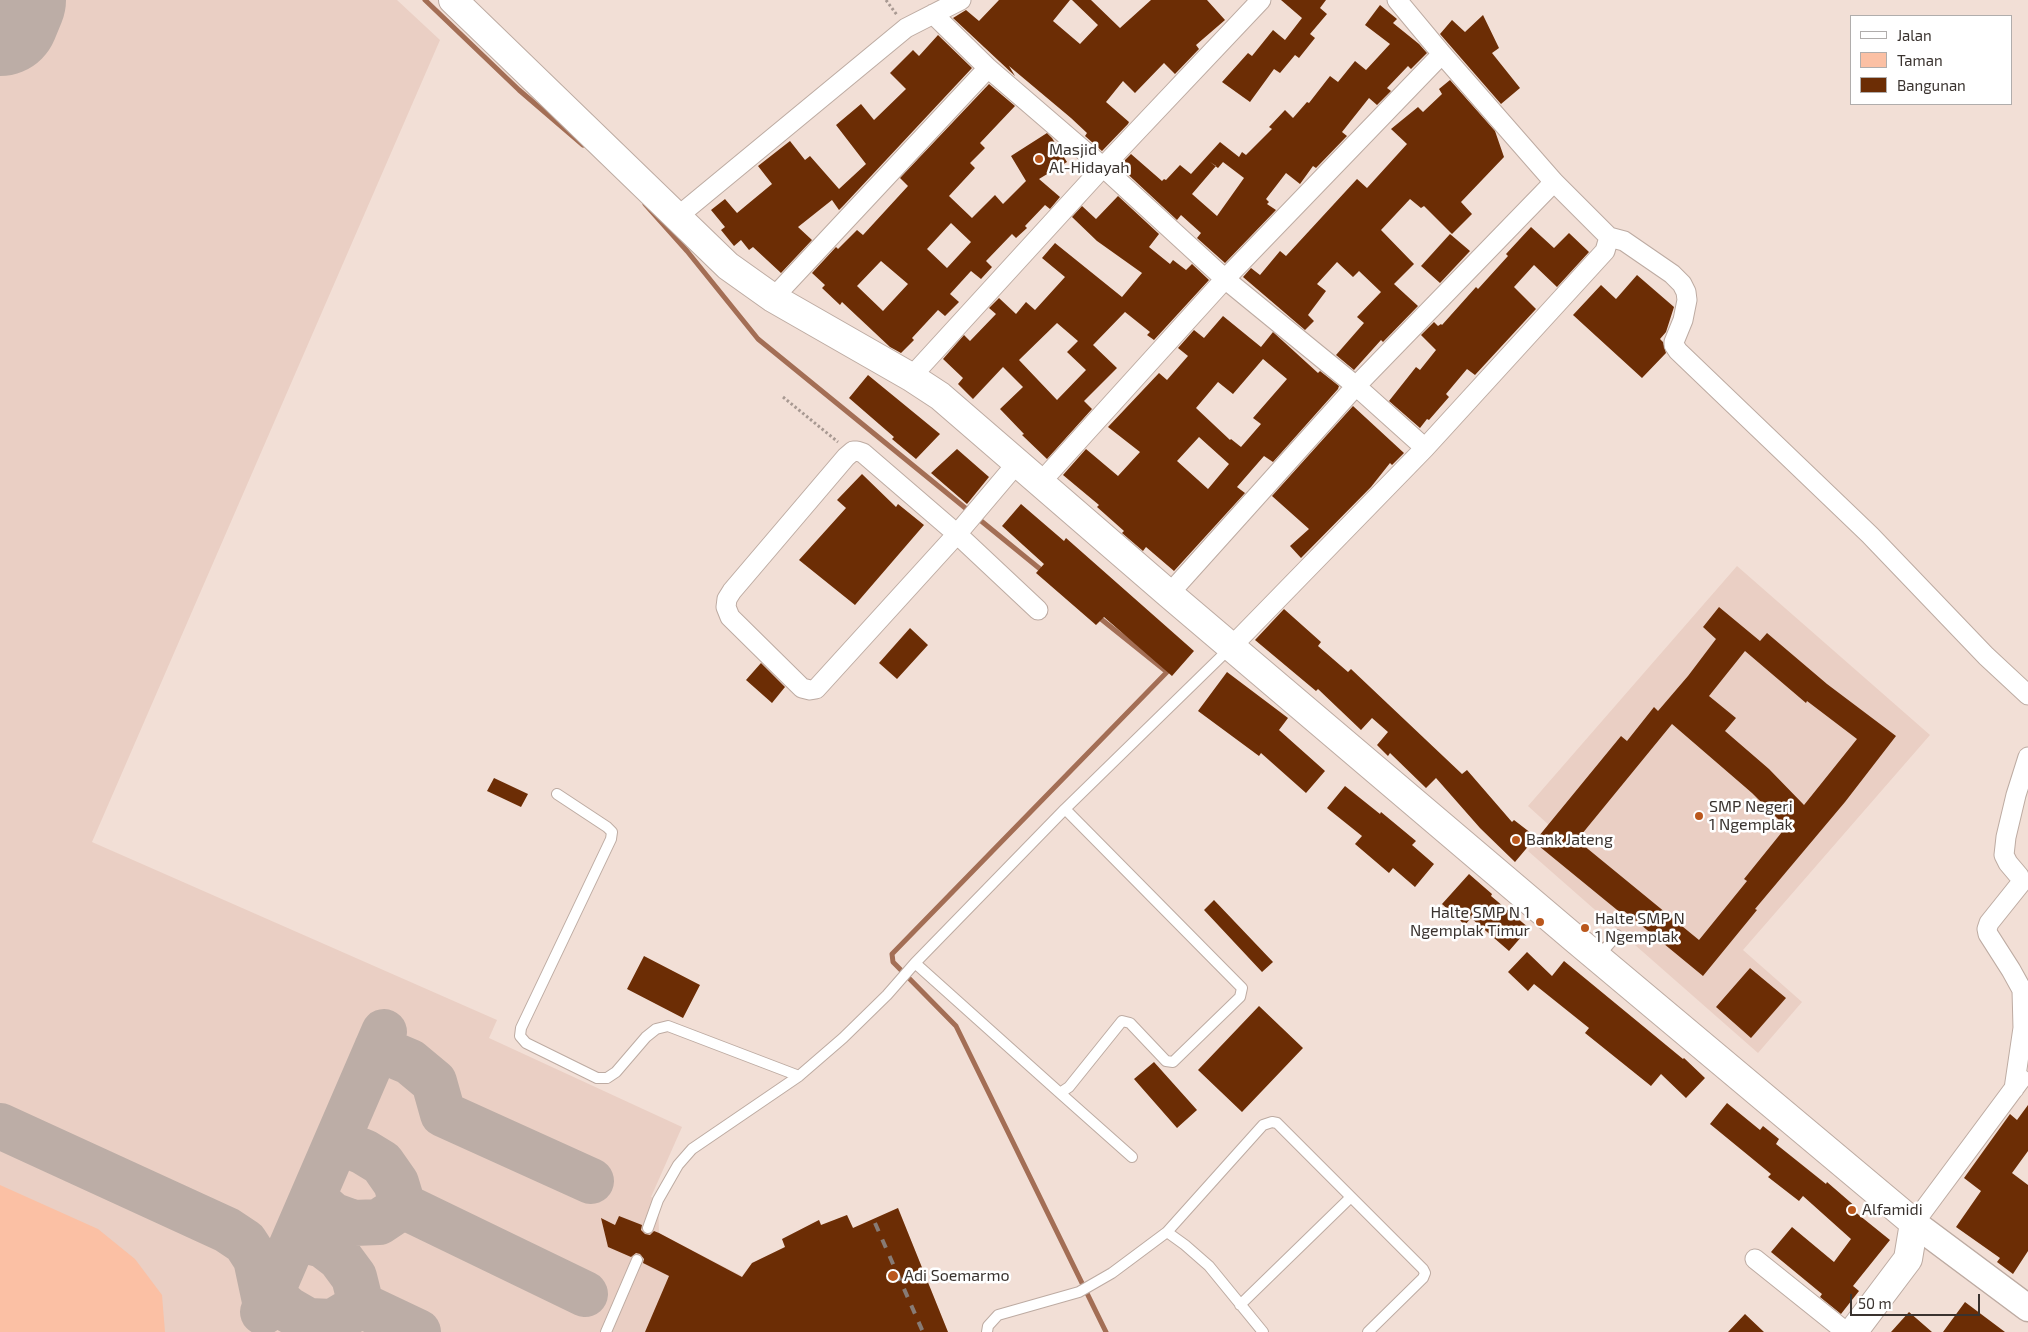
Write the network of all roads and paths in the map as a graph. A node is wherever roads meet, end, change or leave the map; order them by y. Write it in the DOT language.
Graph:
graph roads {
  1 [pos="453,0"];
  2 [pos="961,0"];
  3 [pos="1261,0"];
  4 [pos="1397,0"];
  5 [pos="933,14"];
  6 [pos="1442,54"];
  7 [pos="988,68"];
  8 [pos="1103,167"];
  9 [pos="1554,182"];
  10 [pos="677,217"];
  11 [pos="1609,237"];
  12 [pos="1226,279"];
  13 [pos="774,298"];
  14 [pos="911,377"];
  15 [pos="1356,386"];
  16 [pos="782,397"];
  17 [pos="1425,448"];
  18 [pos="850,453"];
  19 [pos="1018,462"];
  20 [pos="1040,483"];
  21 [pos="958,533"];
  22 [pos="1169,594"];
  23 [pos="1038,610"];
  24 [pos="1232,646"];
  25 [pos="2028,695"];
  26 [pos="2028,757"];
  27 [pos="557,794"];
  28 [pos="2022,801"];
  29 [pos="1065,809"];
  30 [pos="1617,935"];
  31 [pos="1597,958"];
  32 [pos="915,963"];
  33 [pos="2028,1070"];
  34 [pos="799,1076"];
  35 [pos="2014,1089"];
  36 [pos="1060,1093"];
  37 [pos="1132,1157"];
  38 [pos="1351,1197"];
  39 [pos="1914,1223"];
  40 [pos="648,1228"];
  41 [pos="1167,1232"];
  42 [pos="1755,1259"];
  43 [pos="637,1260"];
  44 [pos="1240,1305"];
  45 [pos="2028,1308"];
  46 [pos="606,1332"];
  47 [pos="987,1332"];
  48 [pos="1263,1332"];
  49 [pos="1368,1332"];
  50 [pos="1846,1332"];
  51 [pos="1853,1332"];
  1 -- 10 [label="highway"];
  2 -- 5 [label="street"];
  3 -- 8 [label="street"];
  4 -- 6 [label="street"];
  5 -- 7 [label="street"];
  5 -- 10 [label="street"];
  6 -- 9 [label="street"];
  6 -- 12 [label="street"];
  7 -- 8 [label="street"];
  7 -- 13 [label="street"];
  8 -- 12 [label="street"];
  8 -- 14 [label="street"];
  9 -- 11 [label="street"];
  9 -- 15 [label="street"];
  10 -- 13 [label="highway"];
  11 -- 17 [label="street"];
  11 -- 25 [label="street"];
  12 -- 15 [label="street"];
  12 -- 20 [label="street"];
  13 -- 14 [label="highway"];
  14 -- 19 [label="highway"];
  15 -- 17 [label="street"];
  15 -- 22 [label="street"];
  16 -- 18 [label="path"];
  17 -- 24 [label="street"];
  18 -- 21 [label="street"];
  18 -- 21 [label="street"];
  19 -- 20 [label="highway"];
  19 -- 21 [label="street"];
  20 -- 22 [label="highway"];
  21 -- 23 [label="street"];
  22 -- 24 [label="highway"];
  24 -- 29 [label="lane"];
  24 -- 31 [label="highway"];
  26 -- 28 [label="street"];
  27 -- 34 [label="lane"];
  28 -- 35 [label="street"];
  29 -- 32 [label="lane"];
  29 -- 36 [label="lane"];
  30 -- 31 [label="lane"];
  31 -- 39 [label="highway"];
  32 -- 34 [label="lane"];
  32 -- 36 [label="lane"];
  33 -- 35 [label="street"];
  34 -- 40 [label="lane"];
  35 -- 39 [label="street"];
  36 -- 37 [label="lane"];
  38 -- 41 [label="lane"];
  38 -- 44 [label="lane"];
  38 -- 49 [label="lane"];
  39 -- 45 [label="main road"];
  39 -- 51 [label="highway"];
  41 -- 44 [label="lane"];
  41 -- 47 [label="lane"];
  42 -- 50 [label="street"];
  43 -- 46 [label="lane"];
  44 -- 48 [label="lane"];
}
